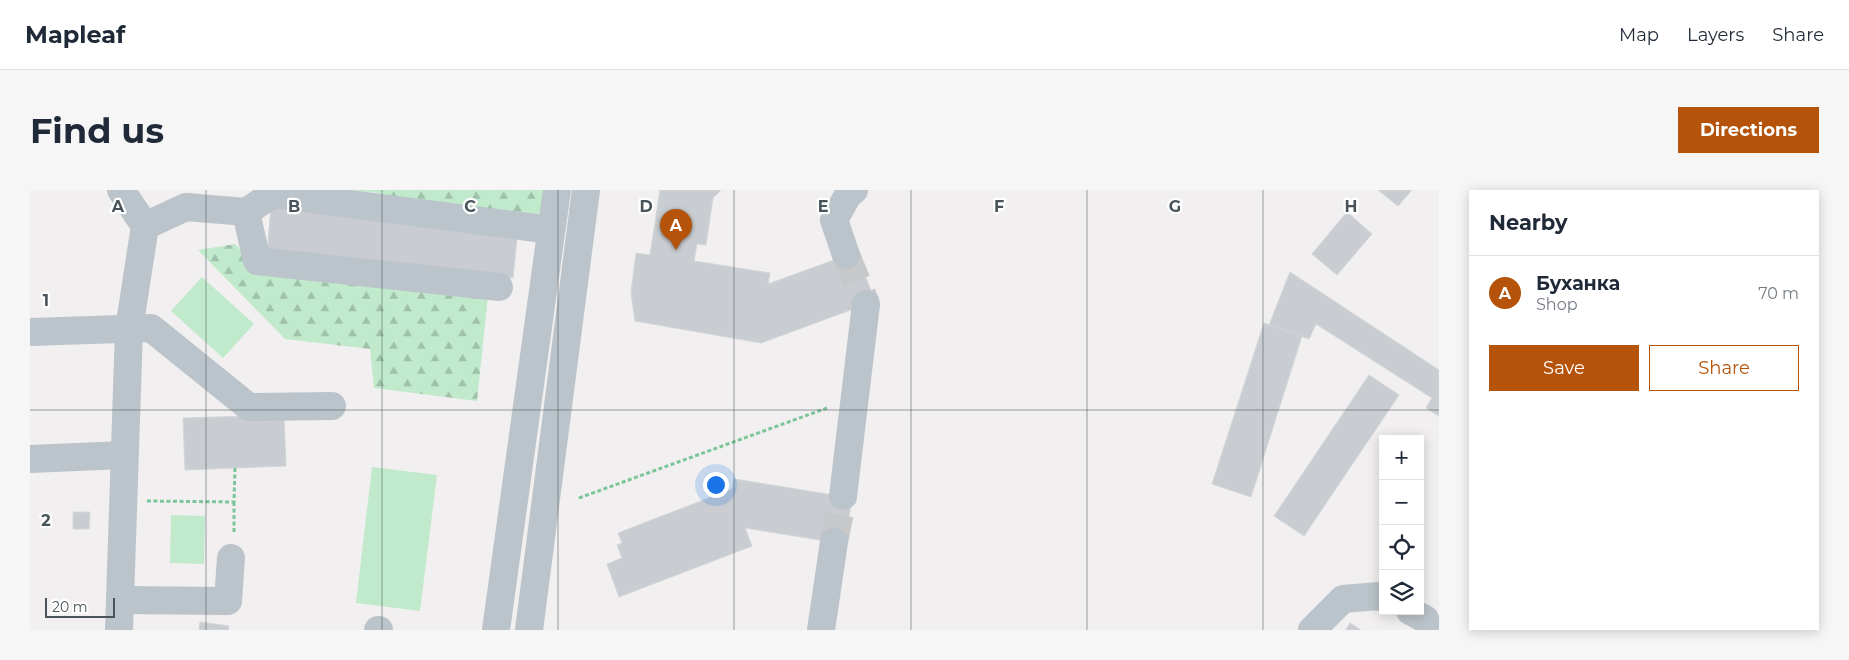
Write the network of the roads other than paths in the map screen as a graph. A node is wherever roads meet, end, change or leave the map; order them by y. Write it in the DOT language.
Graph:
graph roads {
  1 [pos="121,190"];
  2 [pos="557,190"];
  3 [pos="586,190"];
  4 [pos="854,190"];
  5 [pos="246,212"];
  6 [pos="145,226"];
  7 [pos="551,230"];
  8 [pos="846,256"];
  9 [pos="499,287"];
  10 [pos="866,304"];
  11 [pos="129,329"];
  12 [pos="30,332"];
  13 [pos="332,406"];
  14 [pos="124,456"];
  15 [pos="30,458"];
  16 [pos="843,496"];
  17 [pos="834,542"];
  18 [pos="230,558"];
  19 [pos="1379,596"];
  20 [pos="120,600"];
  21 [pos="1418,615"];
  22 [pos="119,630"];
  23 [pos="496,630"];
  24 [pos="530,630"];
  25 [pos="821,630"];
  26 [pos="1312,630"];
  27 [pos="1430,630"];
  1 -- 6 [label="street"];
  2 -- 7 [label="street"];
  3 -- 24 [label="street"];
  4 -- 8 [label="street"];
  5 -- 6 [label="street"];
  5 -- 7 [label="street"];
  5 -- 9 [label="street"];
  6 -- 11 [label="street"];
  7 -- 23 [label="street"];
  10 -- 16 [label="street"];
  11 -- 12 [label="street"];
  11 -- 13 [label="street"];
  11 -- 14 [label="street"];
  14 -- 15 [label="street"];
  14 -- 20 [label="street"];
  17 -- 25 [label="street"];
  18 -- 20 [label="street"];
  19 -- 26 [label="street"];
  20 -- 22 [label="street"];
  21 -- 27 [label="street"];
}
